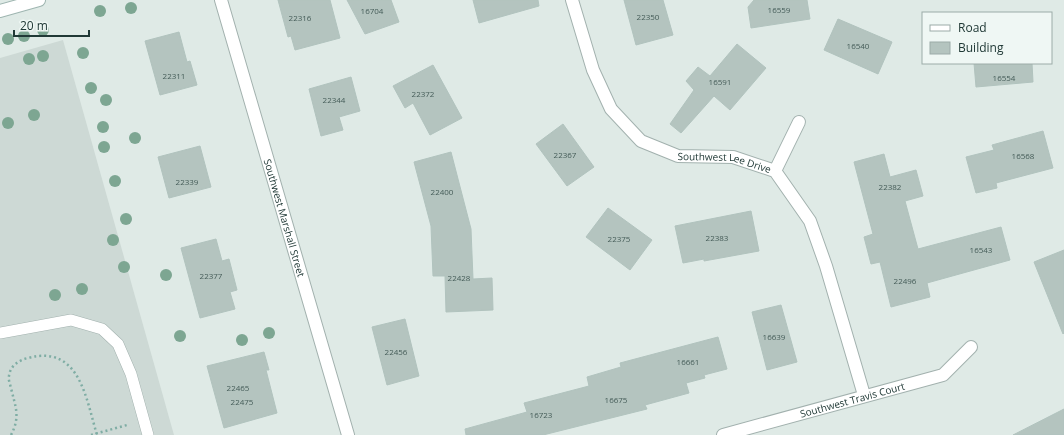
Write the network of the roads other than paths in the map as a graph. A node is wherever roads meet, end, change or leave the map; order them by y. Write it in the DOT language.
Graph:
graph roads {
  1 [pos="39,0"];
  2 [pos="221,0"];
  3 [pos="572,0"];
  4 [pos="0,11"];
  5 [pos="800,122"];
  6 [pos="775,171"];
  7 [pos="0,333"];
  8 [pos="971,346"];
  9 [pos="864,395"];
  10 [pos="148,435"];
  11 [pos="348,435"];
  12 [pos="723,435"];
  1 -- 4 [label="street"];
  2 -- 11 [label="street, Southwest Marshall Street"];
  3 -- 6 [label="street, Southwest Lee Drive"];
  5 -- 6 [label="street"];
  6 -- 9 [label="street, Southwest Lee Drive"];
  7 -- 10 [label="lane"];
  8 -- 9 [label="street, Southwest Travis Court"];
  9 -- 12 [label="street, Southwest Travis Court"];
}
